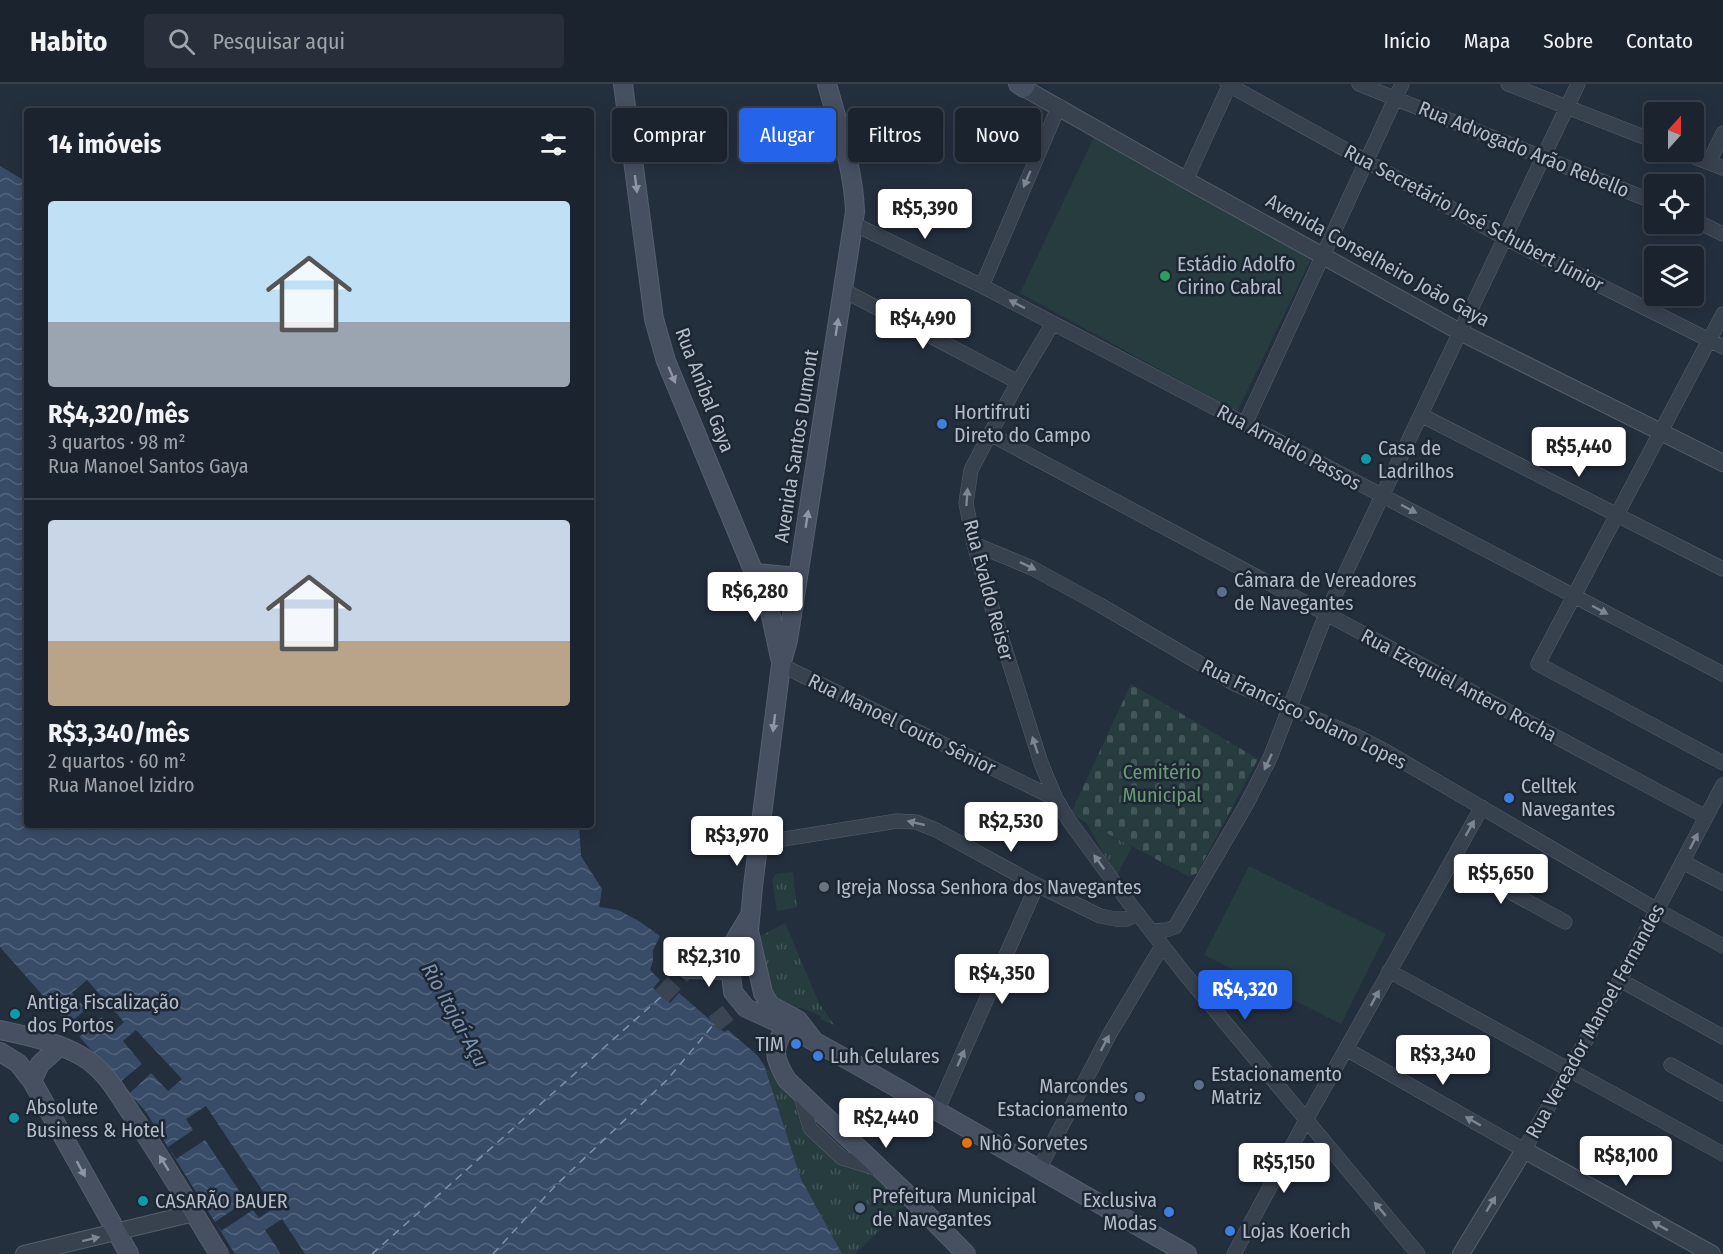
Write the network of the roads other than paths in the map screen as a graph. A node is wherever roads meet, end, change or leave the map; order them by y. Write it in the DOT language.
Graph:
graph roads {
  1 [pos="623,84"];
  2 [pos="826,84"];
  3 [pos="1228,84"];
  4 [pos="1359,84"];
  5 [pos="1402,84"];
  6 [pos="1508,84"];
  7 [pos="1578,84"];
  8 [pos="1023,85"];
  9 [pos="1395,98"];
  10 [pos="1059,106"];
  11 [pos="1567,107"];
  12 [pos="1723,132"];
  13 [pos="1644,137"];
  14 [pos="1544,157"];
  15 [pos="1704,161"];
  16 [pos="1366,162"];
  17 [pos="1708,162"];
  18 [pos="1723,168"];
  19 [pos="1186,180"];
  20 [pos="1644,198"];
  21 [pos="854,224"];
  22 [pos="1704,225"];
  23 [pos="1723,234"];
  24 [pos="1505,238"];
  25 [pos="1323,256"];
  26 [pos="982,286"];
  27 [pos="843,290"];
  28 [pos="1723,314"];
  29 [pos="1053,323"];
  30 [pos="1460,332"];
  31 [pos="1709,340"];
  32 [pos="1723,347"];
  33 [pos="1018,382"];
  34 [pos="1421,416"];
  35 [pos="1245,424"];
  36 [pos="1661,432"];
  37 [pos="990,434"];
  38 [pos="1723,463"];
  39 [pos="1382,495"];
  40 [pos="1617,515"];
  41 [pos="974,544"];
  42 [pos="1723,569"];
  43 [pos="755,573"];
  44 [pos="798,577"];
  45 [pos="1574,596"];
  46 [pos="1326,614"];
  47 [pos="781,665"];
  48 [pos="1723,674"];
  49 [pos="1290,708"];
  50 [pos="1723,763"];
  51 [pos="1723,785"];
  52 [pos="1056,799"];
  53 [pos="1482,807"];
  54 [pos="1706,817"];
  55 [pos="759,843"];
  56 [pos="1452,860"];
  57 [pos="1683,862"];
  58 [pos="1723,883"];
  59 [pos="1037,885"];
  60 [pos="1657,910"];
  61 [pos="751,914"];
  62 [pos="1138,915"];
  63 [pos="1564,922"];
  64 [pos="1150,931"];
  65 [pos="1162,946"];
  66 [pos="1723,946"];
  67 [pos="687,969"];
  68 [pos="730,970"];
  69 [pos="1389,971"];
  70 [pos="1620,980"];
  71 [pos="786,1026"];
  72 [pos="0,1030"];
  73 [pos="1723,1037"];
  74 [pos="815,1042"];
  75 [pos="60,1046"];
  76 [pos="1346,1048"];
  77 [pos="0,1052"];
  78 [pos="1671,1065"];
  79 [pos="1570,1070"];
  80 [pos="32,1081"];
  81 [pos="1723,1094"];
  82 [pos="937,1111"];
  83 [pos="1306,1120"];
  84 [pos="1524,1150"];
  85 [pos="1723,1154"];
  86 [pos="1039,1169"];
  87 [pos="194,1213"];
  88 [pos="117,1233"];
  89 [pos="24,1254"];
  90 [pos="129,1254"];
  91 [pos="219,1254"];
  92 [pos="966,1254"];
  93 [pos="1187,1254"];
  94 [pos="1234,1254"];
  95 [pos="1418,1254"];
  96 [pos="1461,1254"];
  97 [pos="1712,1254"];
  1 -- 43 [label="main road, Rua Aníbal Gaya, one-way"];
  2 -- 21 [label="main road, Avenida Santos Dumont"];
  3 -- 16 [label="street, Rua Secretário José Schubert Júnior"];
  3 -- 19 [label="street"];
  4 -- 9 [label="street, Rua Advogado Arão Rebello"];
  5 -- 9 [label="street"];
  6 -- 11 [label="street"];
  7 -- 11 [label="street"];
  8 -- 10 [label="street, Avenida Conselheiro João Gaya"];
  9 -- 14 [label="street, Rua Advogado Arão Rebello"];
  9 -- 16 [label="street"];
  10 -- 19 [label="street, Avenida Conselheiro João Gaya"];
  10 -- 26 [label="street, one-way"];
  11 -- 13 [label="street"];
  11 -- 14 [label="street"];
  12 -- 17 [label="street"];
  14 -- 20 [label="street, Rua Advogado Arão Rebello"];
  14 -- 24 [label="street"];
  15 -- 17 [label="street"];
  16 -- 24 [label="street, Rua Secretário José Schubert Júnior"];
  16 -- 25 [label="street"];
  17 -- 18 [label="street"];
  19 -- 25 [label="street, Avenida Conselheiro João Gaya"];
  21 -- 26 [label="street, Rua Arnaldo Passos"];
  21 -- 27 [label="main road, Avenida Santos Dumont"];
  22 -- 23 [label="street"];
  24 -- 30 [label="street"];
  24 -- 31 [label="street, Rua Secretário José Schubert Júnior"];
  25 -- 30 [label="street, Avenida Conselheiro João Gaya"];
  25 -- 35 [label="street"];
  29 -- 26 [label="street, Rua Arnaldo Passos, one-way"];
  27 -- 33 [label="street"];
  44 -- 27 [label="main road, Avenida Santos Dumont, one-way"];
  28 -- 31 [label="street"];
  29 -- 33 [label="street, Rua Evaldo Reiser"];
  29 -- 35 [label="street, Rua Arnaldo Passos"];
  30 -- 34 [label="street"];
  30 -- 36 [label="street, Avenida Conselheiro João Gaya"];
  31 -- 32 [label="street, Rua Secretário José Schubert Júnior"];
  31 -- 36 [label="street"];
  33 -- 37 [label="street, Rua Evaldo Reiser"];
  34 -- 39 [label="street"];
  34 -- 40 [label="street"];
  35 -- 39 [label="street, Rua Arnaldo Passos"];
  36 -- 38 [label="street, Avenida Conselheiro João Gaya"];
  36 -- 40 [label="street"];
  41 -- 37 [label="street, Rua Evaldo Reiser, one-way"];
  37 -- 46 [label="street, Rua Ezequiel Antero Rocha"];
  39 -- 45 [label="street, Rua Arnaldo Passos, one-way"];
  39 -- 46 [label="street"];
  40 -- 42 [label="street"];
  40 -- 45 [label="street"];
  41 -- 49 [label="street, Rua Francisco Solano Lopes, one-way"];
  52 -- 41 [label="street, Rua Evaldo Reiser, one-way"];
  43 -- 44 [label="main road"];
  43 -- 47 [label="main road, Rua Aníbal Gaya"];
  44 -- 47 [label="main road, Avenida Santos Dumont"];
  45 -- 48 [label="street, Rua Arnaldo Passos, one-way"];
  45 -- 50 [label="street"];
  46 -- 49 [label="street"];
  46 -- 54 [label="street, Rua Ezequiel Antero Rocha"];
  47 -- 52 [label="street, Rua Manoel Couto Sênior"];
  47 -- 55 [label="main road, Avenida Santos Dumont, one-way"];
  49 -- 53 [label="street, Rua Francisco Solano Lopes"];
  49 -- 64 [label="street, one-way"];
  51 -- 54 [label="street, Rua Vereador Manoel Fernandes"];
  62 -- 52 [label="street, Rua Evaldo Reiser, one-way"];
  56 -- 53 [label="street, one-way"];
  53 -- 60 [label="street, Rua Francisco Solano Lopes"];
  57 -- 54 [label="street, Rua Vereador Manoel Fernandes, one-way"];
  59 -- 55 [label="street, one-way"];
  55 -- 61 [label="main road, Avenida Santos Dumont"];
  56 -- 63 [label="street"];
  56 -- 69 [label="street"];
  57 -- 58 [label="street"];
  57 -- 60 [label="street, Rua Vereador Manoel Fernandes"];
  59 -- 62 [label="street"];
  82 -- 59 [label="street, one-way"];
  60 -- 66 [label="street, Rua Francisco Solano Lopes"];
  60 -- 70 [label="street, Rua Vereador Manoel Fernandes"];
  61 -- 68 [label="main road"];
  61 -- 74 [label="main road, Avenida Santos Dumont"];
  62 -- 64 [label="street, Rua Evaldo Reiser"];
  64 -- 65 [label="street, Rua Evaldo Reiser"];
  65 -- 83 [label="street, Rua Evaldo Reiser"];
  86 -- 65 [label="street, one-way"];
  67 -- 68 [label="main road"];
  68 -- 71 [label="main road"];
  76 -- 69 [label="street, one-way"];
  69 -- 79 [label="street"];
  70 -- 73 [label="street"];
  70 -- 79 [label="street, Rua Vereador Manoel Fernandes"];
  71 -- 74 [label="main road"];
  71 -- 92 [label="main road"];
  72 -- 75 [label="main road"];
  74 -- 82 [label="main road"];
  75 -- 80 [label="main road"];
  87 -- 75 [label="main road, one-way"];
  76 -- 83 [label="street"];
  84 -- 76 [label="street, one-way"];
  77 -- 80 [label="main road"];
  78 -- 81 [label="street"];
  79 -- 84 [label="street, Rua Vereador Manoel Fernandes"];
  79 -- 85 [label="street"];
  80 -- 88 [label="main road, one-way"];
  82 -- 86 [label="main road"];
  83 -- 94 [label="street"];
  95 -- 83 [label="street, Rua Evaldo Reiser, one-way"];
  96 -- 84 [label="street, Rua Vereador Manoel Fernandes, one-way"];
  97 -- 84 [label="street, one-way"];
  86 -- 93 [label="main road"];
  87 -- 88 [label="street"];
  87 -- 91 [label="main road"];
  89 -- 88 [label="street, one-way"];
  88 -- 90 [label="main road"];
}
